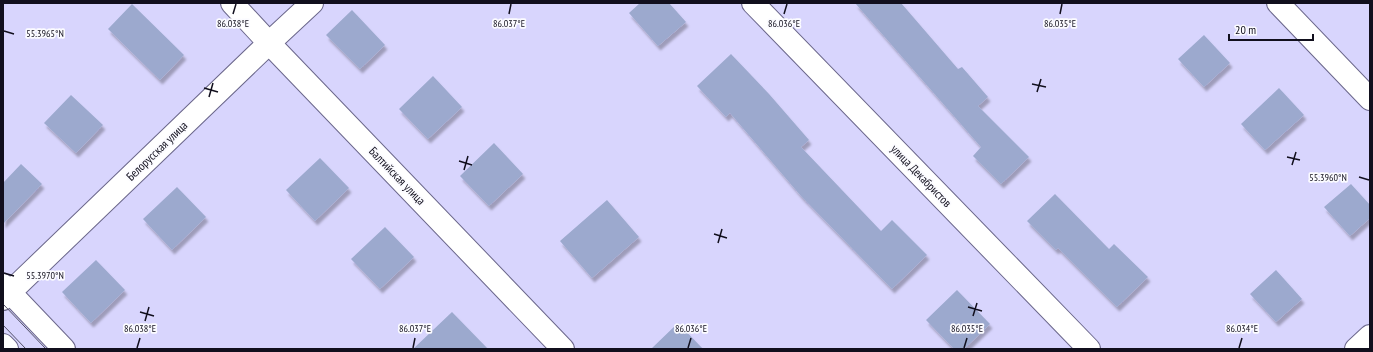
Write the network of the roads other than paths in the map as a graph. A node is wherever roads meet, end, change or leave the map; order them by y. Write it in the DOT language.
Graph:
graph roads {
  1 [pos="232,3"];
  2 [pos="312,3"];
  3 [pos="753,3"];
  4 [pos="1278,3"];
  5 [pos="269,43"];
  6 [pos="1370,99"];
  7 [pos="6,293"];
  8 [pos="1370,336"];
  9 [pos="3,345"];
  10 [pos="7,349"];
  11 [pos="64,349"];
  12 [pos="563,349"];
  13 [pos="1089,349"];
  14 [pos="1356,349"];
  1 -- 5 [label="street, Балтийская улица"];
  2 -- 5 [label="street, Белорусская улица"];
  3 -- 13 [label="street, улица Декабристов"];
  4 -- 6 [label="street"];
  5 -- 7 [label="street, Белорусская улица"];
  5 -- 12 [label="street, Балтийская улица"];
  7 -- 11 [label="street"];
  8 -- 14 [label="street"];
  9 -- 10 [label="street"];
}
